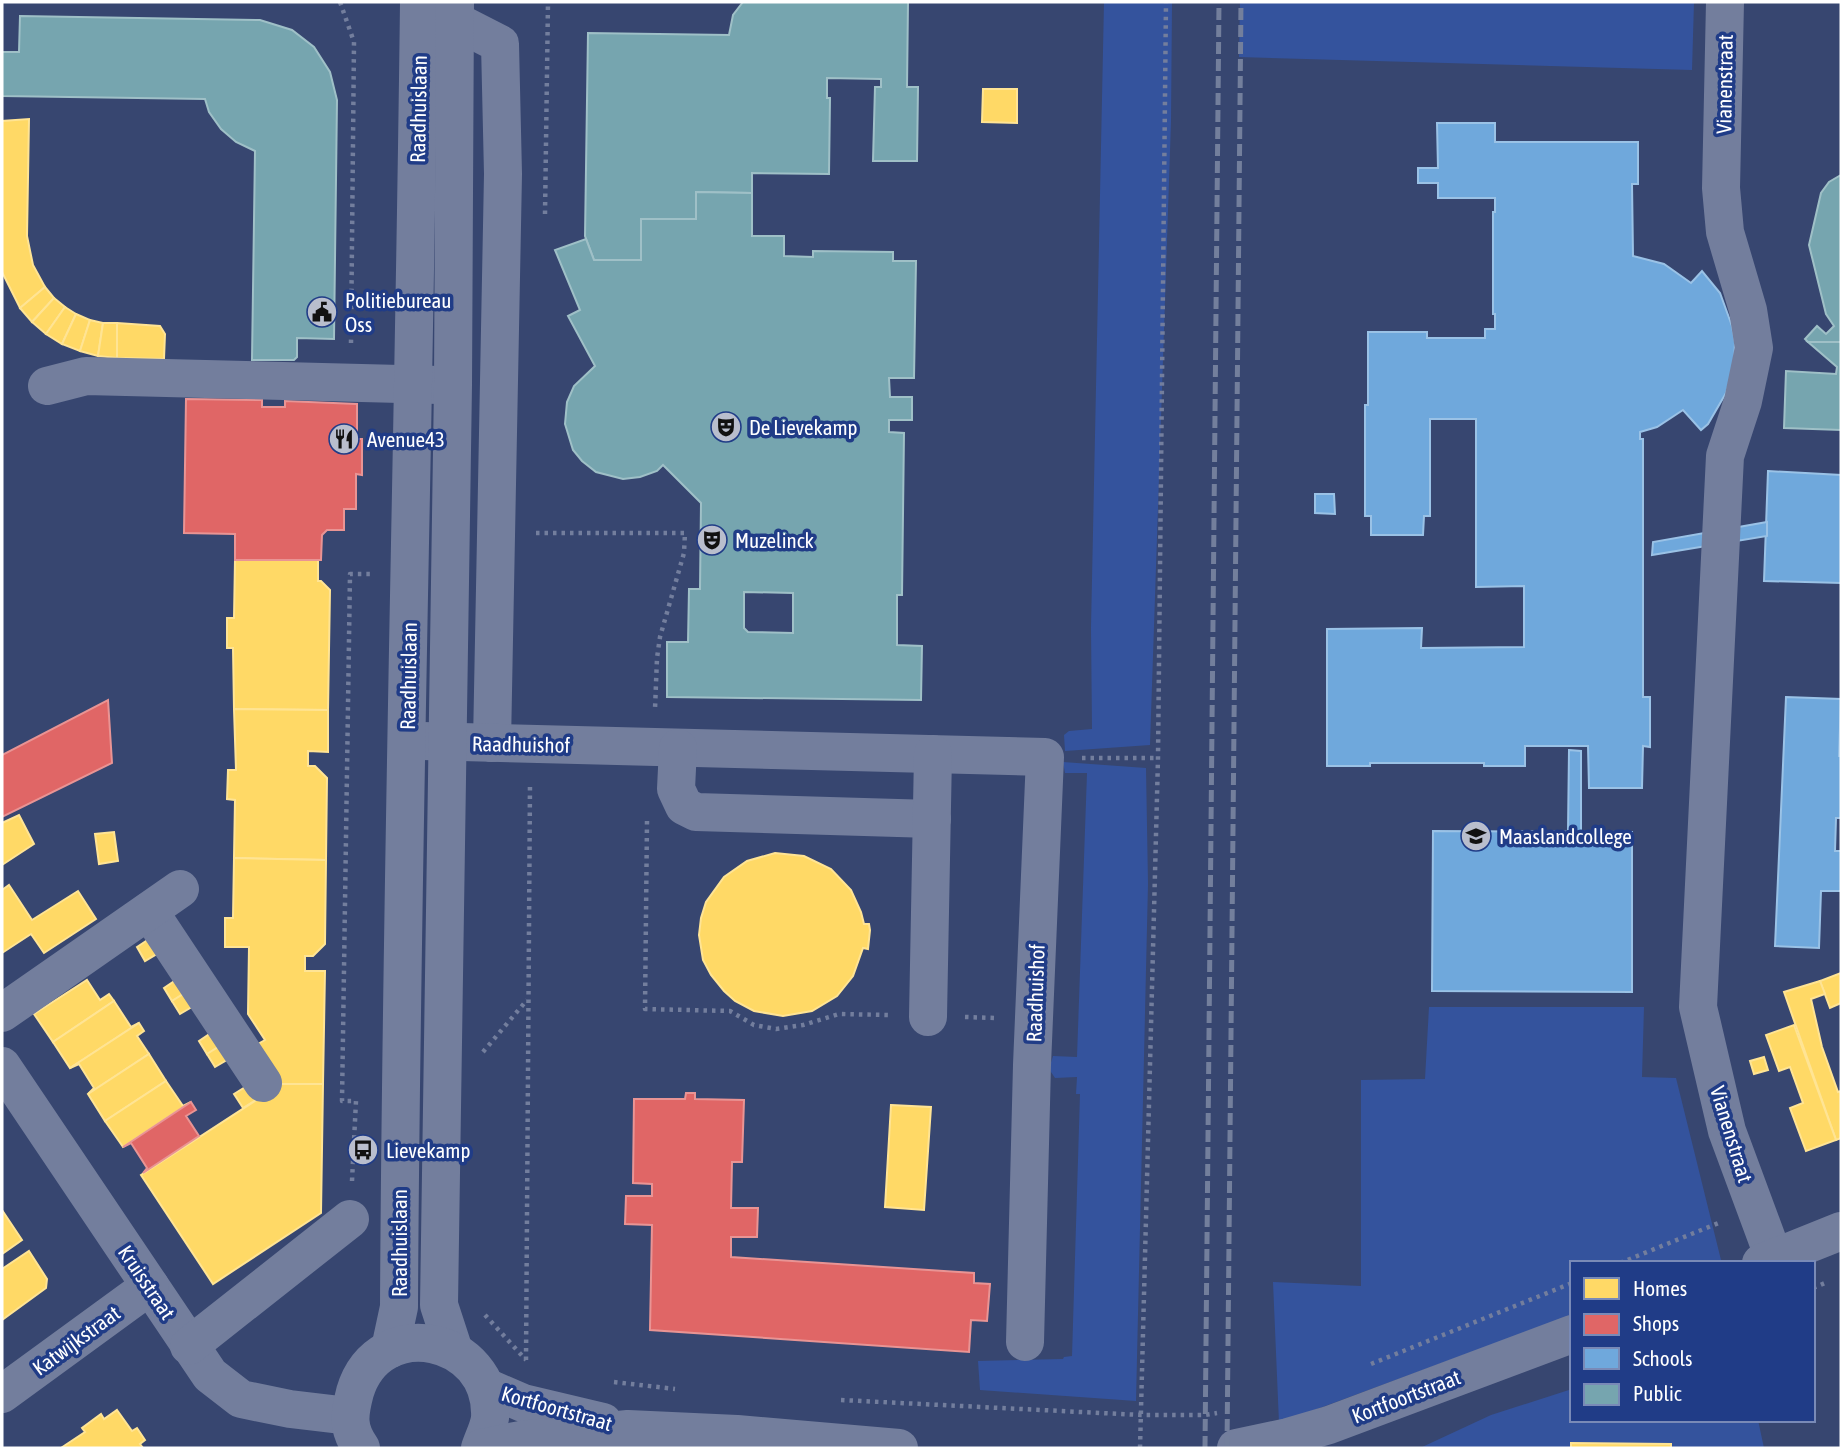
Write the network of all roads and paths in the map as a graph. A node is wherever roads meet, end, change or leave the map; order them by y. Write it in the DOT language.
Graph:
graph roads {
  1 [pos="340,2"];
  2 [pos="419,2"];
  3 [pos="1166,2"];
  4 [pos="1725,2"];
  5 [pos="455,11"];
  6 [pos="351,382"];
  7 [pos="415,385"];
  8 [pos="453,385"];
  9 [pos="47,387"];
  10 [pos="536,533"];
  11 [pos="372,574"];
  12 [pos="406,741"];
  13 [pos="448,743"];
  14 [pos="492,743"];
  15 [pos="530,744"];
  16 [pos="666,748"];
  17 [pos="933,754"];
  18 [pos="1045,757"];
  19 [pos="1158,758"];
  20 [pos="647,816"];
  21 [pos="932,819"];
  22 [pos="180,889"];
  23 [pos="149,911"];
  24 [pos="528,999"];
  25 [pos="2,1013"];
  26 [pos="928,1017"];
  27 [pos="1034,1019"];
  28 [pos="482,1052"];
  29 [pos="2,1066"];
  30 [pos="263,1083"];
  31 [pos="351,1219"];
  32 [pos="1841,1231"];
  33 [pos="1768,1260"];
  34 [pos="150,1286"];
  35 [pos="1570,1335"];
  36 [pos="1025,1342"];
  37 [pos="189,1346"];
  38 [pos="390,1349"];
  39 [pos="454,1351"];
  40 [pos="526,1360"];
  41 [pos="486,1387"];
  42 [pos="2,1394"];
  43 [pos="628,1429"];
  44 [pos="355,1432"];
  45 [pos="1335,1436"];
  46 [pos="737,1441"];
  47 [pos="480,1448"];
  48 [pos="899,1448"];
  49 [pos="1140,1448"];
  50 [pos="1236,1448"];
  1 -- 6 [label="path"];
  2 -- 7 [label="street, Raadhuislaan"];
  3 -- 19 [label="path"];
  4 -- 33 [label="street, Vianenstraat"];
  5 -- 8 [label="street, Raadhuislaan"];
  5 -- 14 [label="street, Raadhuislaan"];
  6 -- 7 [label="street"];
  6 -- 9 [label="street"];
  7 -- 8 [label="street"];
  7 -- 12 [label="street, Raadhuislaan"];
  8 -- 13 [label="street, Raadhuislaan"];
  10 -- 16 [label="path"];
  11 -- 31 [label="path"];
  12 -- 13 [label="street, Raadhuishof"];
  12 -- 38 [label="street, Raadhuislaan"];
  13 -- 14 [label="street, Raadhuishof"];
  13 -- 39 [label="street, Raadhuislaan"];
  14 -- 15 [label="street, Raadhuishof"];
  15 -- 16 [label="street, Raadhuishof"];
  15 -- 24 [label="path"];
  16 -- 17 [label="street, Raadhuishof"];
  16 -- 21 [label="street"];
  17 -- 18 [label="street, Raadhuishof"];
  17 -- 21 [label="street"];
  18 -- 19 [label="path"];
  18 -- 27 [label="street, Raadhuishof"];
  19 -- 49 [label="path"];
  20 -- 26 [label="path"];
  21 -- 26 [label="street"];
  22 -- 23 [label="street"];
  23 -- 25 [label="street"];
  23 -- 30 [label="street"];
  24 -- 28 [label="path"];
  24 -- 40 [label="path"];
  26 -- 27 [label="path"];
  27 -- 36 [label="street, Raadhuishof"];
  29 -- 34 [label="street, Kruisstraat"];
  31 -- 37 [label="street"];
  32 -- 33 [label="street"];
  34 -- 37 [label="street, Kruisstraat"];
  34 -- 42 [label="street, Katwijkstraat"];
  35 -- 45 [label="street, Kortfoortstraat"];
  37 -- 44 [label="street, Kruisstraat"];
  38 -- 39 [label="street"];
  38 -- 44 [label="street"];
  39 -- 41 [label="street"];
  41 -- 43 [label="street, Kortfoortstraat"];
  41 -- 47 [label="street"];
  43 -- 46 [label="street, Kortfoortstraat"];
  43 -- 47 [label="street, Kortfoortstraat"];
  45 -- 50 [label="street, Kortfoortstraat"];
  46 -- 48 [label="street, Kortfoortstraat"];
}
